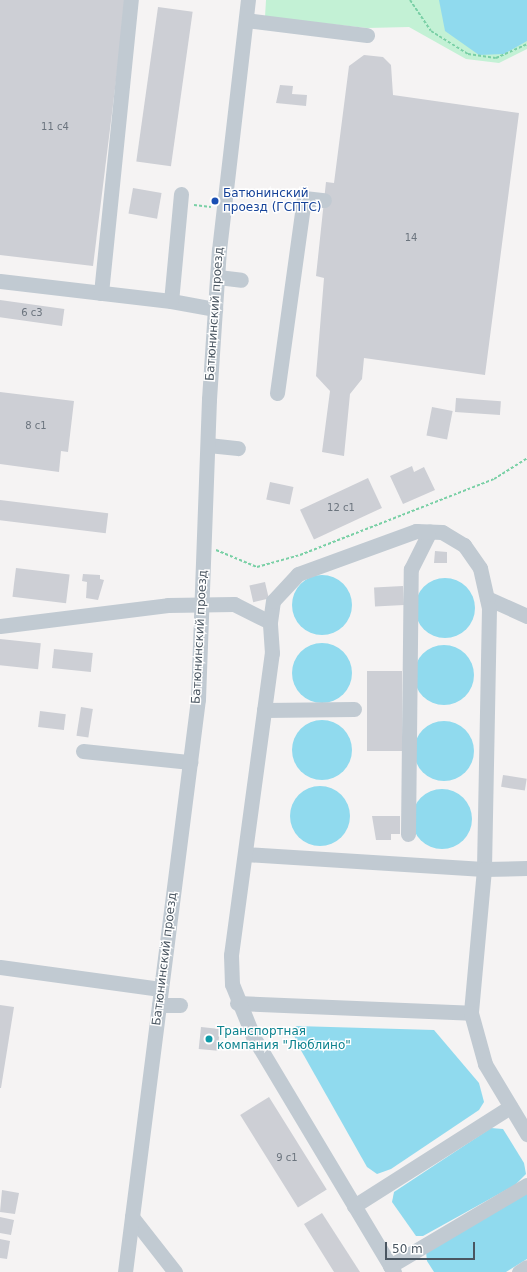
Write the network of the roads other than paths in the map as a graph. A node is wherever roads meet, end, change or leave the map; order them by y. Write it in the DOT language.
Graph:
graph roads {
  1 [pos="131,0"];
  2 [pos="248,0"];
  3 [pos="246,20"];
  4 [pos="367,34"];
  5 [pos="181,198"];
  6 [pos="324,200"];
  7 [pos="218,277"];
  8 [pos="242,280"];
  9 [pos="0,282"];
  10 [pos="101,293"];
  11 [pos="171,302"];
  12 [pos="216,308"];
  13 [pos="278,393"];
  14 [pos="208,445"];
  15 [pos="238,448"];
  16 [pos="430,531"];
  17 [pos="487,598"];
  18 [pos="202,606"];
  19 [pos="527,616"];
  20 [pos="270,622"];
  21 [pos="0,626"];
  22 [pos="264,710"];
  23 [pos="354,710"];
  24 [pos="83,751"];
  25 [pos="190,762"];
  26 [pos="408,834"];
  27 [pos="245,854"];
  28 [pos="527,868"];
  29 [pos="484,869"];
  30 [pos="0,967"];
  31 [pos="161,989"];
  32 [pos="237,1003"];
  33 [pos="159,1005"];
  34 [pos="180,1005"];
  35 [pos="471,1013"];
  36 [pos="510,1107"];
  37 [pos="527,1134"];
  38 [pos="527,1185"];
  39 [pos="354,1206"];
  40 [pos="132,1217"];
  41 [pos="527,1267"];
  42 [pos="392,1269"];
  43 [pos="125,1272"];
  44 [pos="176,1272"];
  45 [pos="519,1272"];
  1 -- 10 [label="street"];
  2 -- 3 [label="street, Батюнинский проезд"];
  3 -- 4 [label="street"];
  3 -- 7 [label="street, Батюнинский проезд"];
  5 -- 11 [label="street"];
  6 -- 13 [label="street"];
  7 -- 8 [label="street"];
  7 -- 12 [label="street, Батюнинский проезд"];
  9 -- 10 [label="street"];
  10 -- 11 [label="street"];
  11 -- 12 [label="street"];
  12 -- 14 [label="street, Батюнинский проезд"];
  14 -- 15 [label="street"];
  14 -- 18 [label="street, Батюнинский проезд"];
  16 -- 17 [label="street"];
  16 -- 20 [label="street"];
  16 -- 26 [label="street"];
  17 -- 19 [label="street"];
  17 -- 29 [label="street"];
  18 -- 20 [label="street"];
  18 -- 21 [label="street"];
  18 -- 25 [label="street, Батюнинский проезд"];
  20 -- 22 [label="street"];
  22 -- 23 [label="street"];
  22 -- 27 [label="street"];
  24 -- 25 [label="street"];
  25 -- 31 [label="street, Батюнинский проезд"];
  27 -- 29 [label="street"];
  27 -- 32 [label="street"];
  28 -- 29 [label="street"];
  29 -- 35 [label="street"];
  30 -- 31 [label="street"];
  31 -- 33 [label="street, Батюнинский проезд"];
  32 -- 35 [label="street"];
  32 -- 39 [label="street"];
  33 -- 34 [label="street"];
  33 -- 40 [label="street, Батюнинский проезд"];
  35 -- 36 [label="street"];
  36 -- 37 [label="street"];
  36 -- 39 [label="street"];
  38 -- 42 [label="street"];
  39 -- 42 [label="street"];
  40 -- 43 [label="street, Батюнинский проезд"];
  40 -- 44 [label="street"];
  41 -- 45 [label="street"];
}
